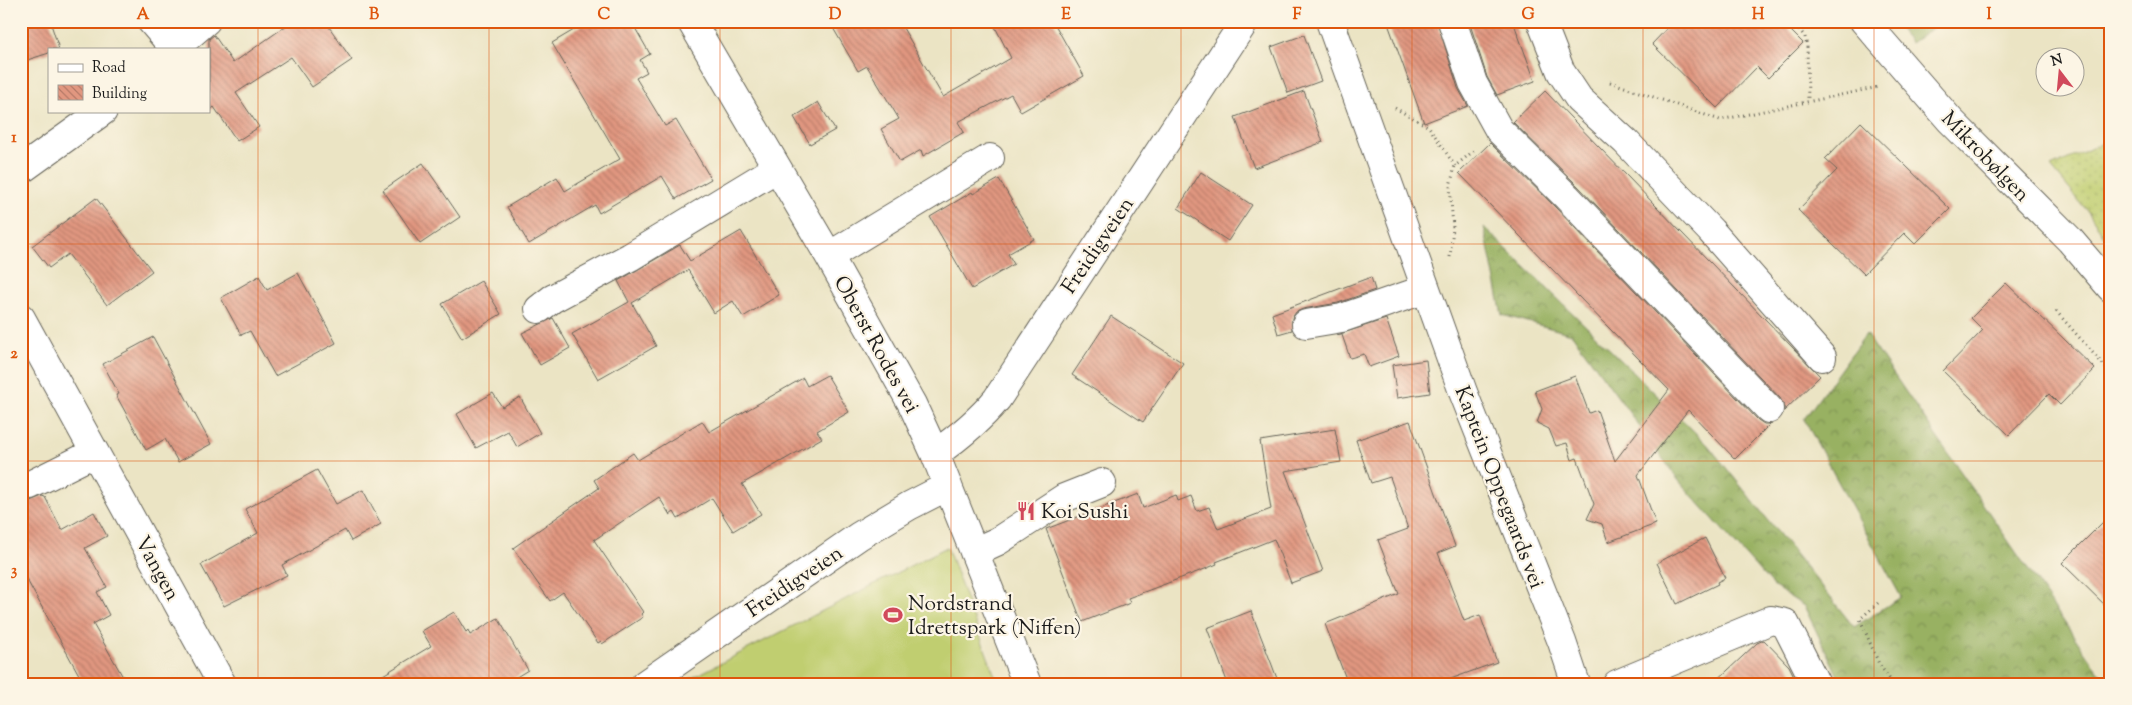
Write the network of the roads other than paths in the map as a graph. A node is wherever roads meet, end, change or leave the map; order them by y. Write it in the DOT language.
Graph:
graph roads {
  1 [pos="151,21"];
  2 [pos="206,21"];
  3 [pos="691,21"];
  4 [pos="1245,21"];
  5 [pos="1330,21"];
  6 [pos="1452,21"];
  7 [pos="1541,21"];
  8 [pos="1864,21"];
  9 [pos="174,48"];
  10 [pos="102,112"];
  11 [pos="990,158"];
  12 [pos="777,168"];
  13 [pos="21,170"];
  14 [pos="829,256"];
  15 [pos="1425,284"];
  16 [pos="2111,288"];
  17 [pos="539,309"];
  18 [pos="21,318"];
  19 [pos="1306,324"];
  20 [pos="1822,358"];
  21 [pos="1770,409"];
  22 [pos="94,453"];
  23 [pos="935,454"];
  24 [pos="1102,483"];
  25 [pos="30,485"];
  26 [pos="948,486"];
  27 [pos="974,552"];
  28 [pos="222,684"];
  29 [pos="645,684"];
  30 [pos="1027,684"];
  31 [pos="1576,684"];
  32 [pos="1617,684"];
  33 [pos="1816,684"];
  1 -- 9 [label="street"];
  2 -- 9 [label="street"];
  3 -- 12 [label="street, Oberst Rodes vei"];
  4 -- 23 [label="street, Freidigveien"];
  5 -- 15 [label="street, Kaptein Oppegaards vei"];
  6 -- 21 [label="street"];
  7 -- 20 [label="street"];
  8 -- 16 [label="street, Mikrobølgen"];
  10 -- 13 [label="street"];
  11 -- 14 [label="street"];
  12 -- 14 [label="street, Oberst Rodes vei"];
  12 -- 17 [label="street"];
  14 -- 23 [label="street, Oberst Rodes vei"];
  15 -- 19 [label="street"];
  15 -- 31 [label="street, Kaptein Oppegaards vei"];
  18 -- 22 [label="street, Vangen"];
  22 -- 25 [label="street"];
  22 -- 28 [label="street, Vangen"];
  23 -- 26 [label="street, Oberst Rodes vei"];
  24 -- 27 [label="street"];
  26 -- 27 [label="street, Oberst Rodes vei"];
  26 -- 29 [label="street, Freidigveien"];
  27 -- 30 [label="street, Oberst Rodes vei"];
  32 -- 33 [label="street"];
}
